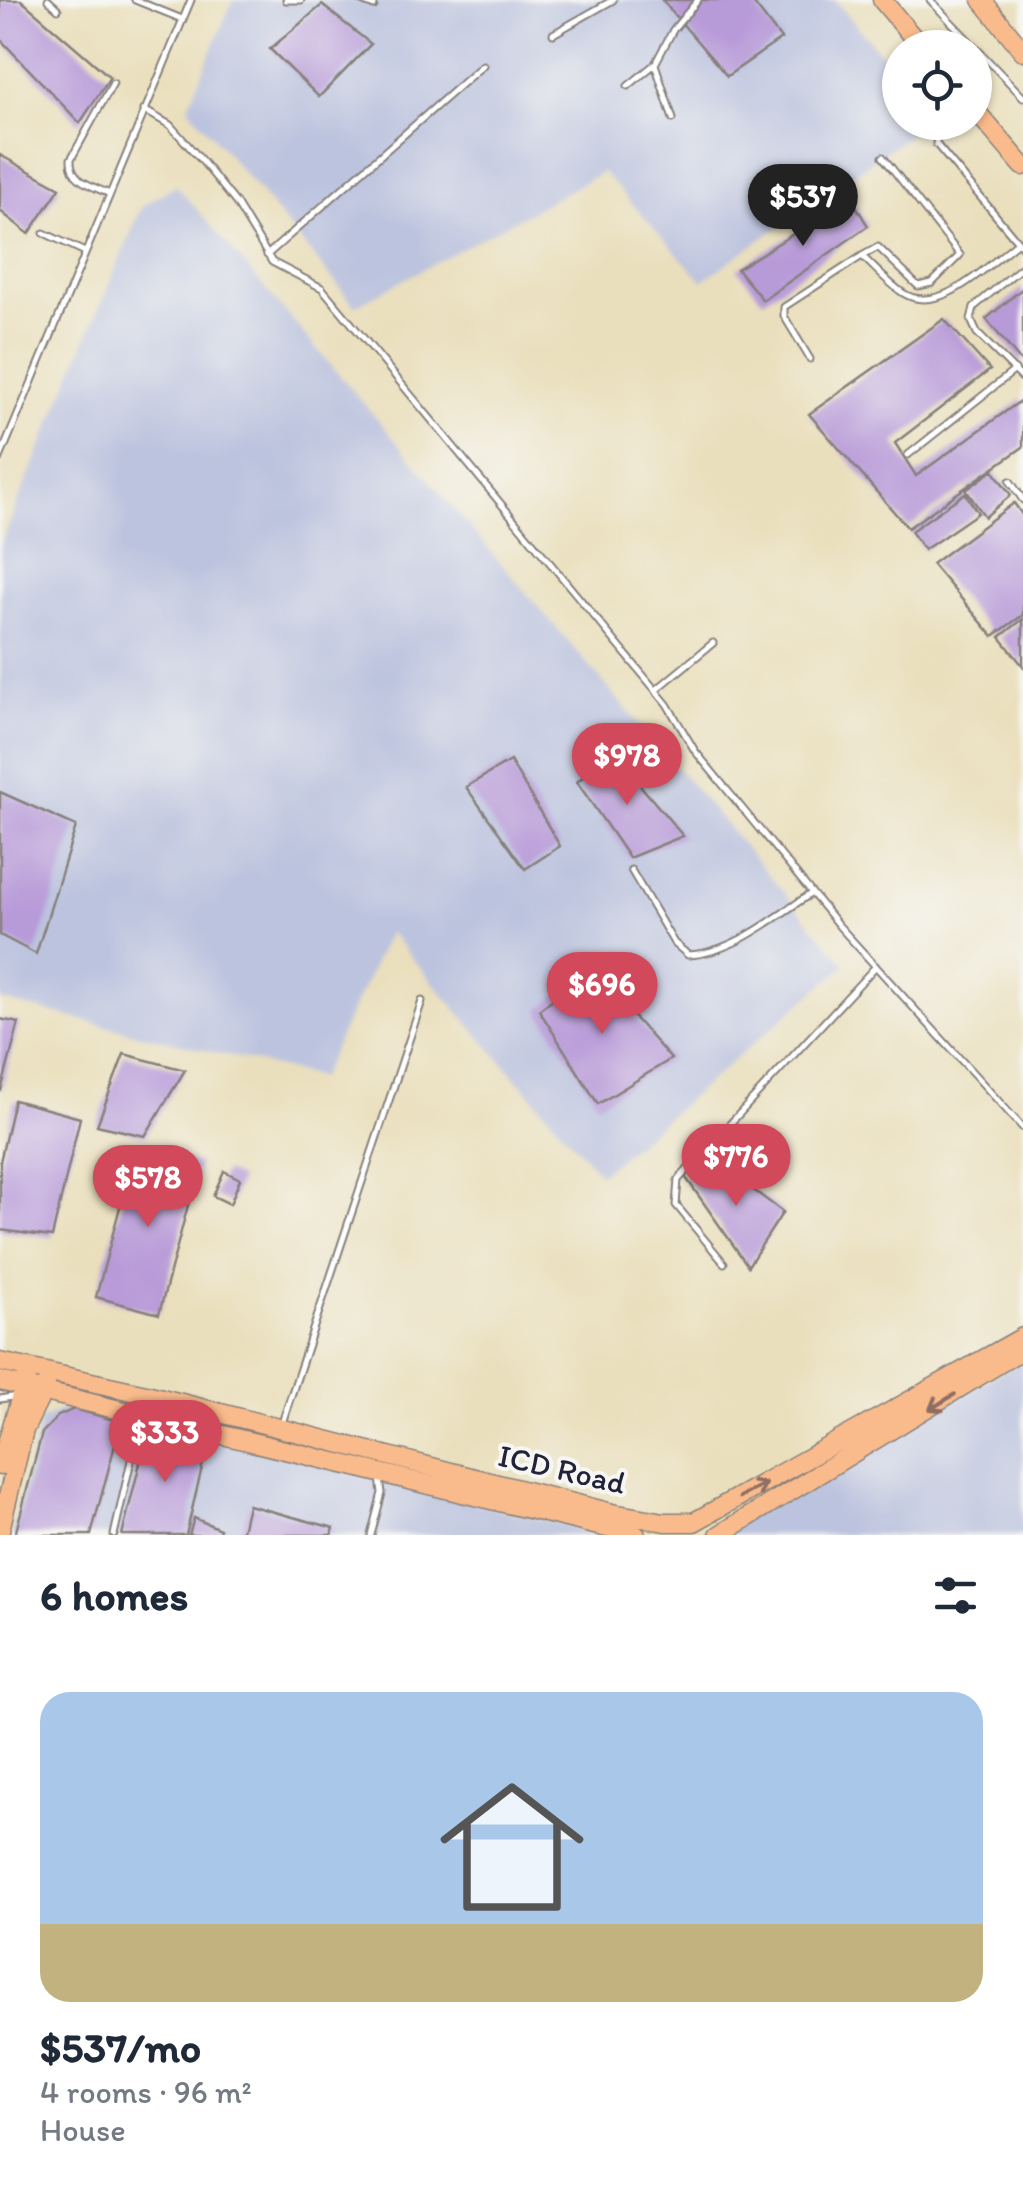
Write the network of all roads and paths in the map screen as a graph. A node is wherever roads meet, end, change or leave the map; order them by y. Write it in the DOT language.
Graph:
graph roads {
  1 [pos="48,0"];
  2 [pos="135,0"];
  3 [pos="191,0"];
  4 [pos="286,0"];
  5 [pos="300,0"];
  6 [pos="359,0"];
  7 [pos="613,0"];
  8 [pos="698,0"];
  9 [pos="882,0"];
  10 [pos="930,0"];
  11 [pos="982,0"];
  12 [pos="374,6"];
  13 [pos="58,9"];
  14 [pos="182,19"];
  15 [pos="907,30"];
  16 [pos="553,34"];
  17 [pos="1023,51"];
  18 [pos="655,64"];
  19 [pos="483,65"];
  20 [pos="114,83"];
  21 [pos="628,86"];
  22 [pos="1023,97"];
  23 [pos="144,110"];
  24 [pos="674,118"];
  25 [pos="992,130"];
  26 [pos="936,140"];
  27 [pos="883,157"];
  28 [pos="1023,166"];
  29 [pos="110,194"];
  30 [pos="44,234"];
  31 [pos="1021,245"];
  32 [pos="86,252"];
  33 [pos="267,255"];
  34 [pos="862,256"];
  35 [pos="1023,266"];
  36 [pos="810,359"];
  37 [pos="1016,370"];
  38 [pos="1023,379"];
  39 [pos="908,456"];
  40 [pos="0,458"];
  41 [pos="1010,481"];
  42 [pos="1023,500"];
  43 [pos="713,643"];
  44 [pos="656,690"];
  45 [pos="631,870"];
  46 [pos="812,893"];
  47 [pos="876,966"];
  48 [pos="422,1002"];
  49 [pos="1023,1128"];
  50 [pos="724,1263"];
  51 [pos="1023,1337"];
  52 [pos="1023,1348"];
  53 [pos="0,1362"];
  54 [pos="0,1381"];
  55 [pos="34,1384"];
  56 [pos="0,1399"];
  57 [pos="142,1413"];
  58 [pos="280,1429"];
  59 [pos="380,1463"];
  60 [pos="0,1466"];
  61 [pos="693,1528"];
  62 [pos="0,1530"];
  63 [pos="607,1532"];
  64 [pos="114,1535"];
  65 [pos="372,1535"];
  66 [pos="636,1535"];
  67 [pos="719,1535"];
  1 -- 13 [label="lane"];
  2 -- 14 [label="lane"];
  3 -- 14 [label="lane"];
  4 -- 5 [label="lane"];
  6 -- 12 [label="lane"];
  7 -- 16 [label="lane"];
  8 -- 18 [label="lane"];
  9 -- 15 [label="main road"];
  10 -- 22 [label="lane"];
  11 -- 17 [label="main road"];
  14 -- 23 [label="lane"];
  18 -- 21 [label="lane"];
  18 -- 24 [label="lane"];
  19 -- 33 [label="lane"];
  20 -- 29 [label="lane"];
  23 -- 29 [label="lane"];
  23 -- 33 [label="lane"];
  25 -- 28 [label="main road"];
  26 -- 31 [label="lane"];
  27 -- 34 [label="lane"];
  29 -- 32 [label="lane"];
  30 -- 32 [label="lane"];
  31 -- 34 [label="lane"];
  32 -- 40 [label="lane"];
  33 -- 44 [label="lane"];
  34 -- 36 [label="lane"];
  35 -- 37 [label="lane"];
  37 -- 38 [label="lane"];
  37 -- 39 [label="lane"];
  41 -- 42 [label="lane"];
  43 -- 44 [label="lane"];
  44 -- 46 [label="lane"];
  45 -- 46 [label="lane"];
  46 -- 47 [label="lane"];
  47 -- 49 [label="lane"];
  47 -- 50 [label="lane"];
  48 -- 58 [label="lane"];
  61 -- 51 [label="main road, ICD Road, one-way"];
  52 -- 67 [label="main road, one-way"];
  53 -- 55 [label="main road"];
  54 -- 55 [label="main road"];
  55 -- 56 [label="lane"];
  55 -- 57 [label="main road, ICD Road"];
  55 -- 58 [label="main road, ICD Road"];
  55 -- 60 [label="main road"];
  55 -- 62 [label="main road"];
  57 -- 59 [label="main road, ICD Road"];
  57 -- 64 [label="lane"];
  58 -- 59 [label="main road, ICD Road"];
  59 -- 61 [label="main road, ICD Road"];
  59 -- 63 [label="main road, ICD Road"];
  59 -- 65 [label="lane"];
  63 -- 66 [label="main road, ICD Road"];
}
